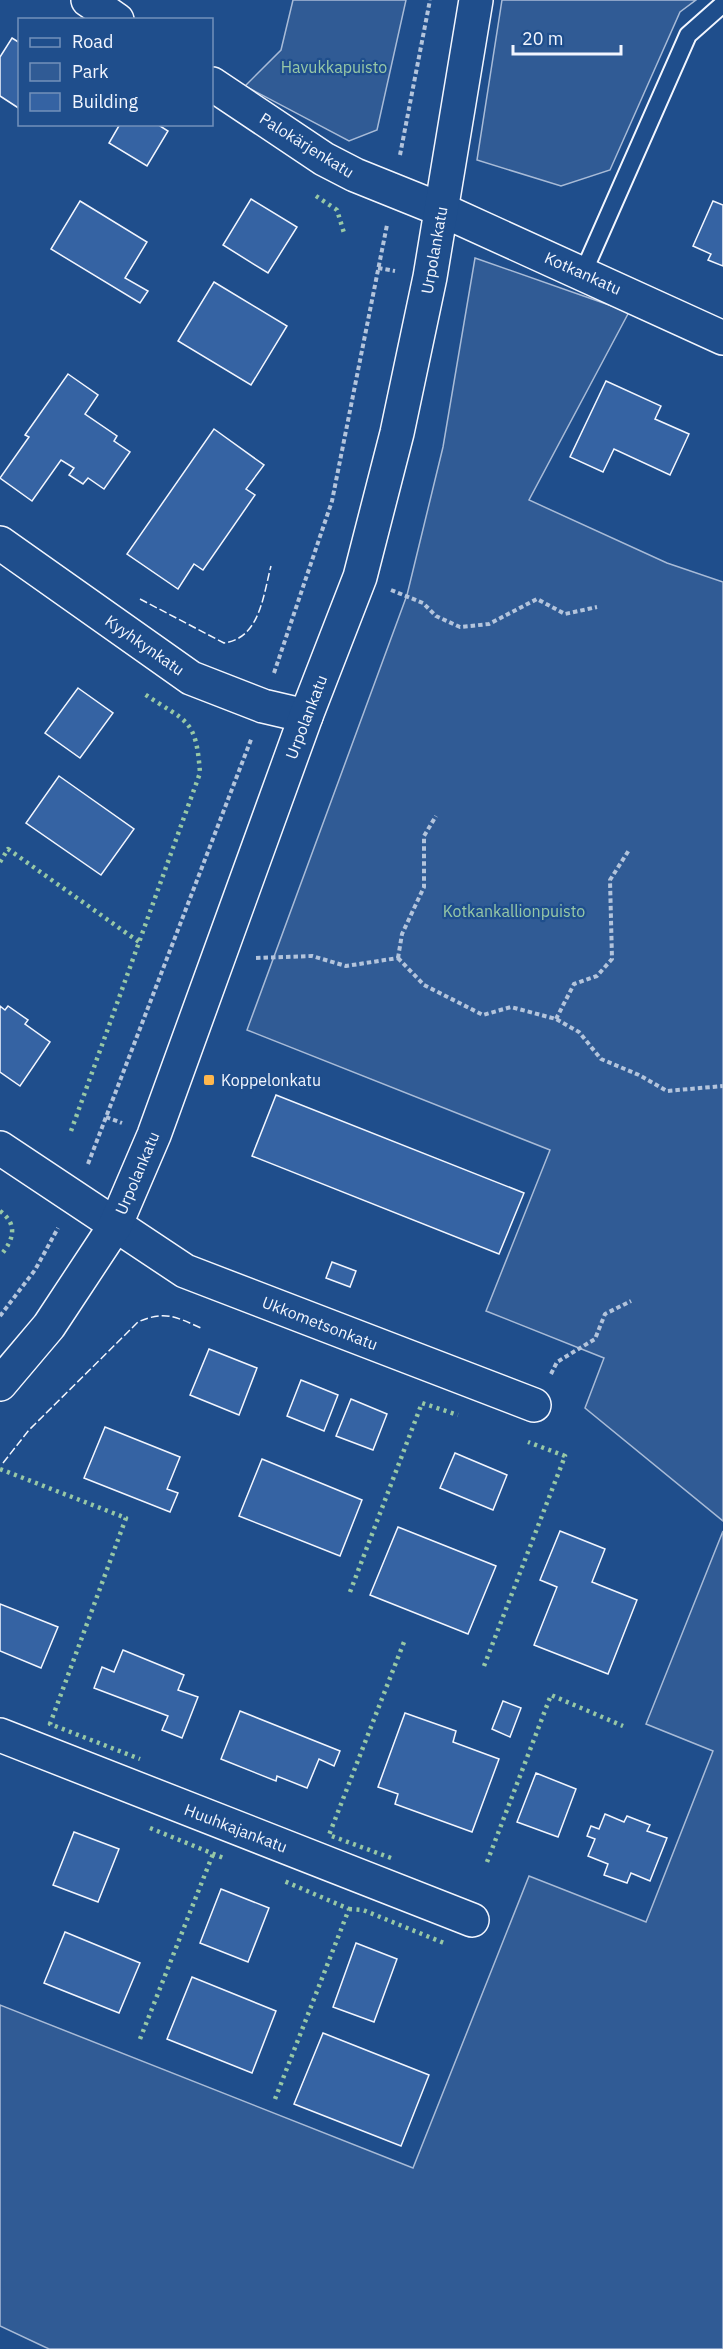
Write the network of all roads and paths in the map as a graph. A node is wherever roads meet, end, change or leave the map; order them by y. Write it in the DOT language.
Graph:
graph roads {
  1 [pos="88,0"];
  2 [pos="476,0"];
  3 [pos="723,4"];
  4 [pos="114,18"];
  5 [pos="213,85"];
  6 [pos="442,210"];
  7 [pos="583,273"];
  8 [pos="723,338"];
  9 [pos="0,543"];
  10 [pos="423,603"];
  11 [pos="597,607"];
  12 [pos="306,716"];
  13 [pos="436,816"];
  14 [pos="628,850"];
  15 [pos="217,957"];
  16 [pos="399,958"];
  17 [pos="556,1019"];
  18 [pos="723,1086"];
  19 [pos="0,1148"];
  20 [pos="115,1226"];
  21 [pos="631,1301"];
  22 [pos="0,1384"];
  23 [pos="534,1405"];
  24 [pos="0,1735"];
  25 [pos="472,1920"];
  1 -- 4 [label="street"];
  2 -- 6 [label="street, Urpolankatu"];
  3 -- 7 [label="lane"];
  5 -- 6 [label="street, Palokärjenkatu"];
  6 -- 7 [label="street, Kotkankatu"];
  6 -- 12 [label="street, Urpolankatu"];
  7 -- 8 [label="street, Kotkankatu"];
  9 -- 12 [label="street, Kyyhkynkatu"];
  10 -- 11 [label="path"];
  12 -- 15 [label="street, Urpolankatu"];
  13 -- 16 [label="path"];
  14 -- 17 [label="path"];
  15 -- 16 [label="path"];
  15 -- 20 [label="street, Urpolankatu"];
  16 -- 17 [label="path"];
  17 -- 18 [label="path"];
  19 -- 20 [label="street"];
  20 -- 22 [label="street, Urpolankatu"];
  20 -- 23 [label="street, Ukkometsonkatu"];
  21 -- 23 [label="path"];
  24 -- 25 [label="street, Huuhkajankatu"];
}
